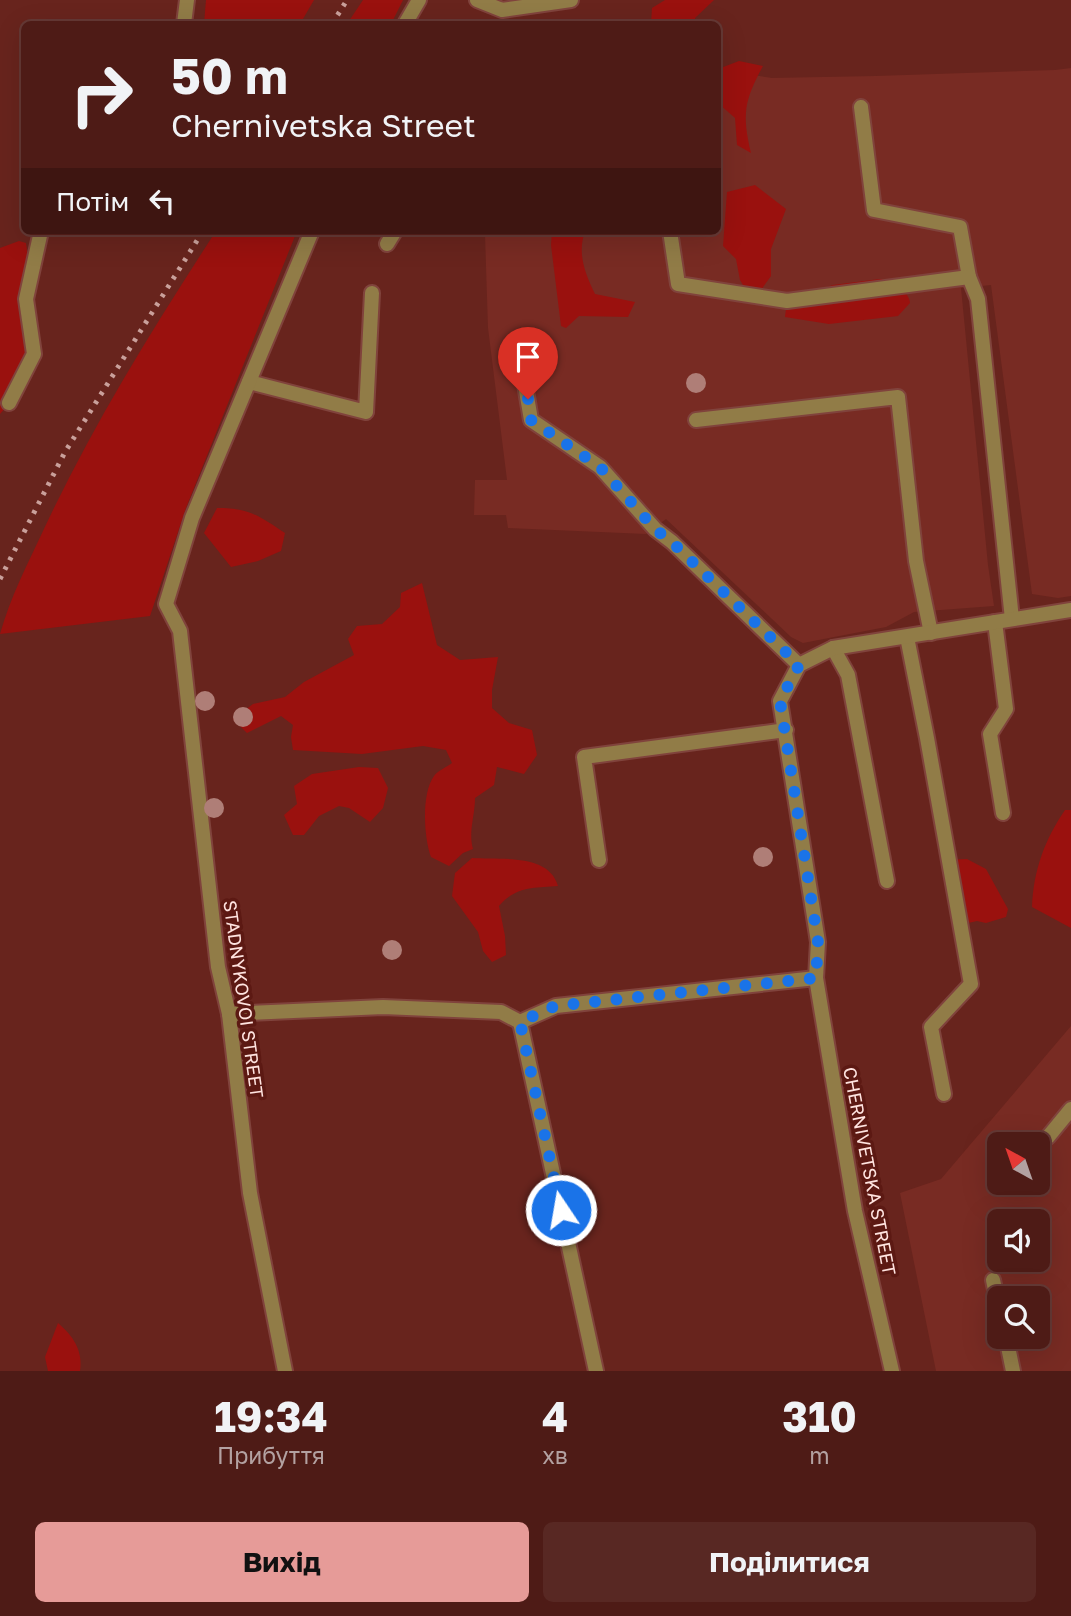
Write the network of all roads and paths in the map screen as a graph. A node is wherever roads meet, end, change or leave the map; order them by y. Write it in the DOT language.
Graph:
graph roads {
  1 [pos="187,0"];
  2 [pos="419,0"];
  3 [pos="477,0"];
  4 [pos="571,0"];
  5 [pos="184,21"];
  6 [pos="407,21"];
  7 [pos="861,107"];
  8 [pos="40,235"];
  9 [pos="310,235"];
  10 [pos="671,235"];
  11 [pos="969,277"];
  12 [pos="372,293"];
  13 [pos="520,355"];
  14 [pos="249,382"];
  15 [pos="9,403"];
  16 [pos="696,421"];
  17 [pos="1071,610"];
  18 [pos="1012,618"];
  19 [pos="995,622"];
  20 [pos="931,633"];
  21 [pos="907,638"];
  22 [pos="833,648"];
  23 [pos="799,665"];
  24 [pos="786,730"];
  25 [pos="1003,813"];
  26 [pos="599,860"];
  27 [pos="887,881"];
  28 [pos="816,978"];
  29 [pos="229,1014"];
  30 [pos="520,1022"];
  31 [pos="944,1094"];
  32 [pos="1071,1109"];
  33 [pos="1050,1135"];
  34 [pos="993,1280"];
  35 [pos="994,1286"];
  36 [pos="1008,1349"];
  37 [pos="285,1371"];
  38 [pos="596,1371"];
  39 [pos="892,1371"];
  40 [pos="1013,1371"];
  1 -- 5 [label="street"];
  2 -- 6 [label="street"];
  3 -- 4 [label="street"];
  7 -- 11 [label="street"];
  8 -- 15 [label="street"];
  9 -- 14 [label="street, STADNYKOVOI STREET"];
  10 -- 11 [label="street"];
  11 -- 18 [label="street"];
  12 -- 14 [label="street"];
  13 -- 23 [label="street"];
  14 -- 29 [label="street, STADNYKOVOI STREET"];
  16 -- 20 [label="street"];
  17 -- 18 [label="street"];
  18 -- 19 [label="street"];
  19 -- 20 [label="street"];
  19 -- 25 [label="street"];
  20 -- 21 [label="street"];
  21 -- 22 [label="street"];
  21 -- 31 [label="street"];
  22 -- 23 [label="street"];
  22 -- 27 [label="street"];
  23 -- 24 [label="street, CHERNIVETSKA STREET"];
  24 -- 26 [label="street"];
  24 -- 28 [label="street, CHERNIVETSKA STREET"];
  28 -- 30 [label="street"];
  28 -- 39 [label="street, CHERNIVETSKA STREET"];
  29 -- 30 [label="street"];
  29 -- 37 [label="street, STADNYKOVOI STREET"];
  30 -- 38 [label="street"];
  32 -- 33 [label="street"];
  34 -- 35 [label="street"];
  36 -- 40 [label="street"];
}
